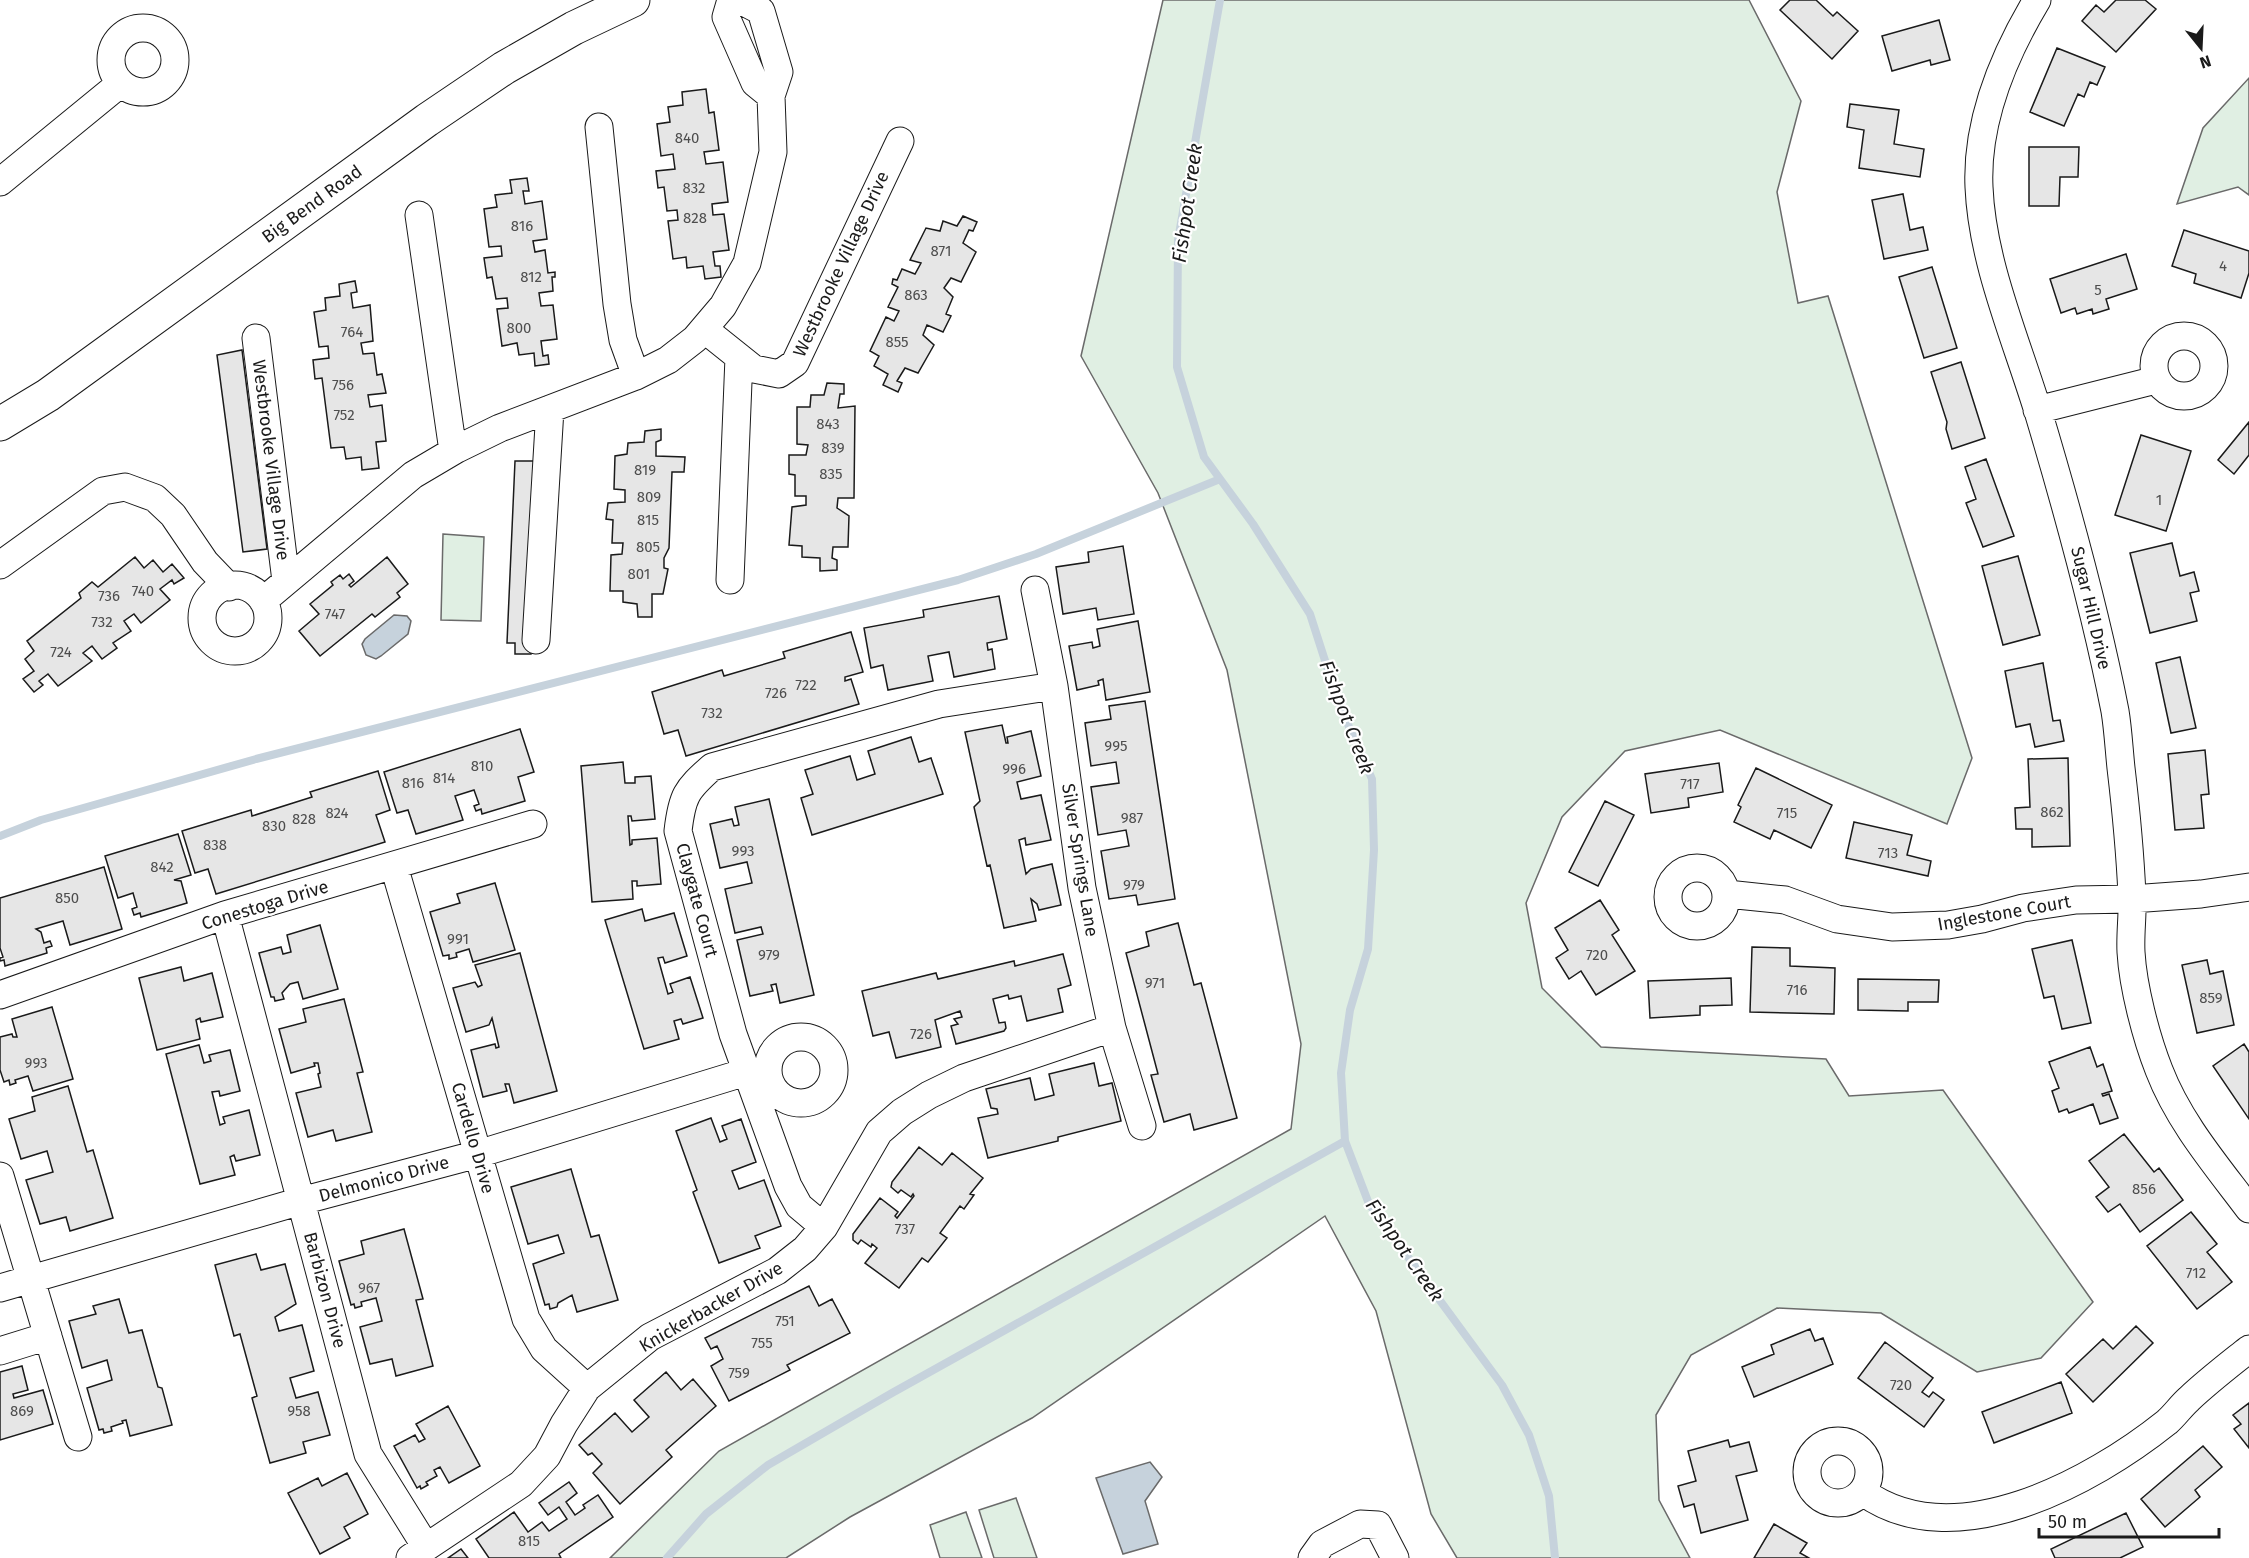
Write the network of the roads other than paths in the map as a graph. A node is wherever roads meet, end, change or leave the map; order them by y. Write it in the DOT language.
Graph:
graph roads {
  1 [pos="633,0"];
  2 [pos="731,0"];
  3 [pos="740,0"];
  4 [pos="2035,0"];
  5 [pos="121,83"];
  6 [pos="771,96"];
  7 [pos="598,127"];
  8 [pos="900,141"];
  9 [pos="0,182"];
  10 [pos="419,215"];
  11 [pos="704,329"];
  12 [pos="256,338"];
  13 [pos="739,357"];
  14 [pos="636,376"];
  15 [pos="2156,380"];
  16 [pos="549,409"];
  17 [pos="2037,410"];
  18 [pos="0,423"];
  19 [pos="453,451"];
  20 [pos="0,565"];
  21 [pos="730,580"];
  22 [pos="286,581"];
  23 [pos="229,587"];
  24 [pos="1035,590"];
  25 [pos="263,601"];
  26 [pos="536,640"];
  27 [pos="1054,686"];
  28 [pos="533,824"];
  29 [pos="394,866"];
  30 [pos="2249,887"];
  31 [pos="1727,894"];
  32 [pos="2132,899"];
  33 [pos="225,915"];
  34 [pos="0,995"];
  35 [pos="1112,1028"];
  36 [pos="757,1072"];
  37 [pos="1142,1126"];
  38 [pos="478,1154"];
  39 [pos="0,1176"];
  40 [pos="301,1201"];
  41 [pos="2249,1209"];
  42 [pos="824,1227"];
  43 [pos="32,1280"];
  44 [pos="0,1288"];
  45 [pos="48,1336"];
  46 [pos="2249,1349"];
  47 [pos="0,1351"];
  48 [pos="588,1388"];
  49 [pos="78,1437"];
  50 [pos="1863,1492"];
  51 [pos="418,1552"];
  52 [pos="1312,1558"];
  53 [pos="1395,1558"];
  1 -- 18 [label="main road, Big Bend Road"];
  2 -- 6 [label="street"];
  3 -- 6 [label="street, Westbrooke Village Drive"];
  4 -- 17 [label="street, Sugar Hill Drive"];
  5 -- 9 [label="street"];
  6 -- 11 [label="street, Westbrooke Village Drive"];
  7 -- 14 [label="street"];
  8 -- 13 [label="street, Westbrooke Village Drive"];
  10 -- 19 [label="street"];
  11 -- 13 [label="street, Westbrooke Village Drive"];
  11 -- 14 [label="street, Westbrooke Village Drive"];
  12 -- 22 [label="street, Westbrooke Village Drive"];
  13 -- 21 [label="street"];
  14 -- 16 [label="street, Westbrooke Village Drive"];
  15 -- 17 [label="street"];
  16 -- 19 [label="street, Westbrooke Village Drive"];
  16 -- 26 [label="street"];
  17 -- 32 [label="street, Sugar Hill Drive"];
  19 -- 22 [label="street, Westbrooke Village Drive"];
  20 -- 23 [label="street"];
  22 -- 25 [label="street, Westbrooke Village Drive"];
  23 -- 25 [label="street"];
  23 -- 25 [label="street"];
  24 -- 27 [label="street, Silver Springs Lane"];
  27 -- 35 [label="street, Silver Springs Lane"];
  27 -- 36 [label="street, Claygate Court"];
  28 -- 29 [label="street, Conestoga Drive"];
  29 -- 33 [label="street, Conestoga Drive"];
  29 -- 38 [label="street, Cardello Drive"];
  30 -- 32 [label="street, Inglestone Court"];
  31 -- 32 [label="street, Inglestone Court"];
  32 -- 41 [label="street, Sugar Hill Drive"];
  33 -- 34 [label="street, Conestoga Drive"];
  33 -- 40 [label="street, Barbizon Drive"];
  35 -- 37 [label="street, Silver Springs Lane"];
  35 -- 42 [label="street, Knickerbacker Drive"];
  36 -- 38 [label="street, Delmonico Drive"];
  36 -- 42 [label="street, Claygate Court"];
  38 -- 40 [label="street, Delmonico Drive"];
  38 -- 48 [label="street, Cardello Drive"];
  39 -- 43 [label="street"];
  40 -- 43 [label="street, Delmonico Drive"];
  40 -- 51 [label="street, Barbizon Drive"];
  42 -- 48 [label="street, Knickerbacker Drive"];
  43 -- 44 [label="street, Delmonico Drive"];
  43 -- 45 [label="street"];
  45 -- 47 [label="street"];
  45 -- 49 [label="street"];
  46 -- 50 [label="street"];
  48 -- 51 [label="street, Knickerbacker Drive"];
  52 -- 53 [label="street"];
}
